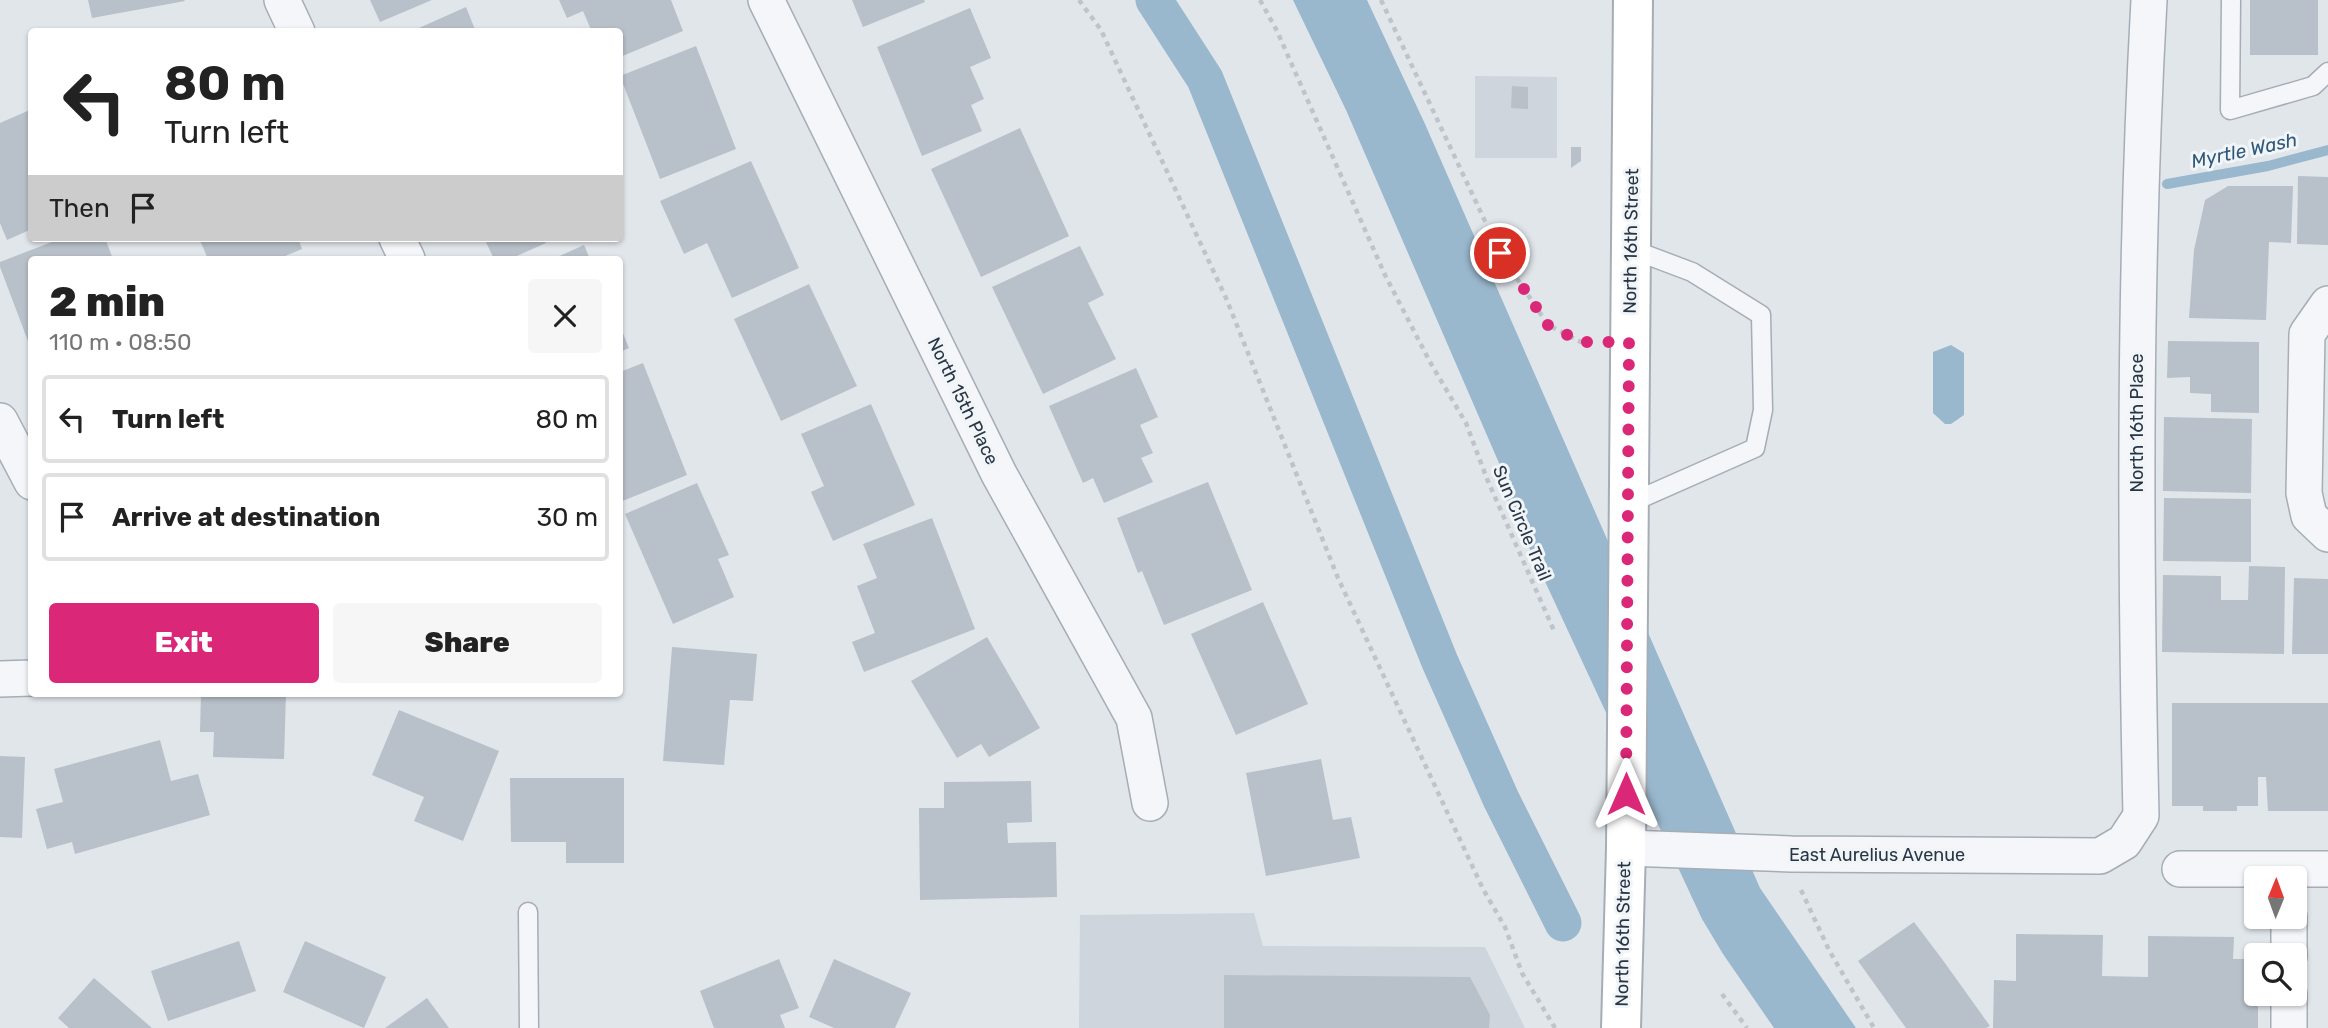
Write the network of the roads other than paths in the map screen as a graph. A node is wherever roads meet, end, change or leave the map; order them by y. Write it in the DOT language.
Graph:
graph roads {
  1 [pos="282,0"];
  2 [pos="766,0"];
  3 [pos="1633,0"];
  4 [pos="2149,0"];
  5 [pos="2231,0"];
  6 [pos="295,28"];
  7 [pos="2328,72"];
  8 [pos="1630,249"];
  9 [pos="2328,304"];
  10 [pos="0,421"];
  11 [pos="28,474"];
  12 [pos="1628,505"];
  13 [pos="2328,534"];
  14 [pos="28,678"];
  15 [pos="0,679"];
  16 [pos="1150,803"];
  17 [pos="2124,842"];
  18 [pos="1625,865"];
  19 [pos="2180,869"];
  20 [pos="2328,869"];
  21 [pos="2244,872"];
  22 [pos="2307,872"];
  23 [pos="528,912"];
  24 [pos="2289,1006"];
  25 [pos="529,1028"];
  26 [pos="1621,1028"];
  27 [pos="2289,1028"];
  1 -- 6 [label="street"];
  2 -- 16 [label="street, North 15th Place"];
  3 -- 8 [label="main road, North 16th Street"];
  4 -- 17 [label="street, North 16th Place"];
  5 -- 7 [label="lane"];
  8 -- 12 [label="main road, North 16th Street"];
  8 -- 12 [label="lane"];
  9 -- 13 [label="street"];
  10 -- 11 [label="street"];
  12 -- 18 [label="main road, North 16th Street"];
  14 -- 15 [label="street"];
  17 -- 18 [label="street, East Aurelius Avenue"];
  18 -- 26 [label="main road, North 16th Street"];
  19 -- 21 [label="street"];
  20 -- 22 [label="street"];
  23 -- 25 [label="lane"];
  24 -- 27 [label="street"];
}
